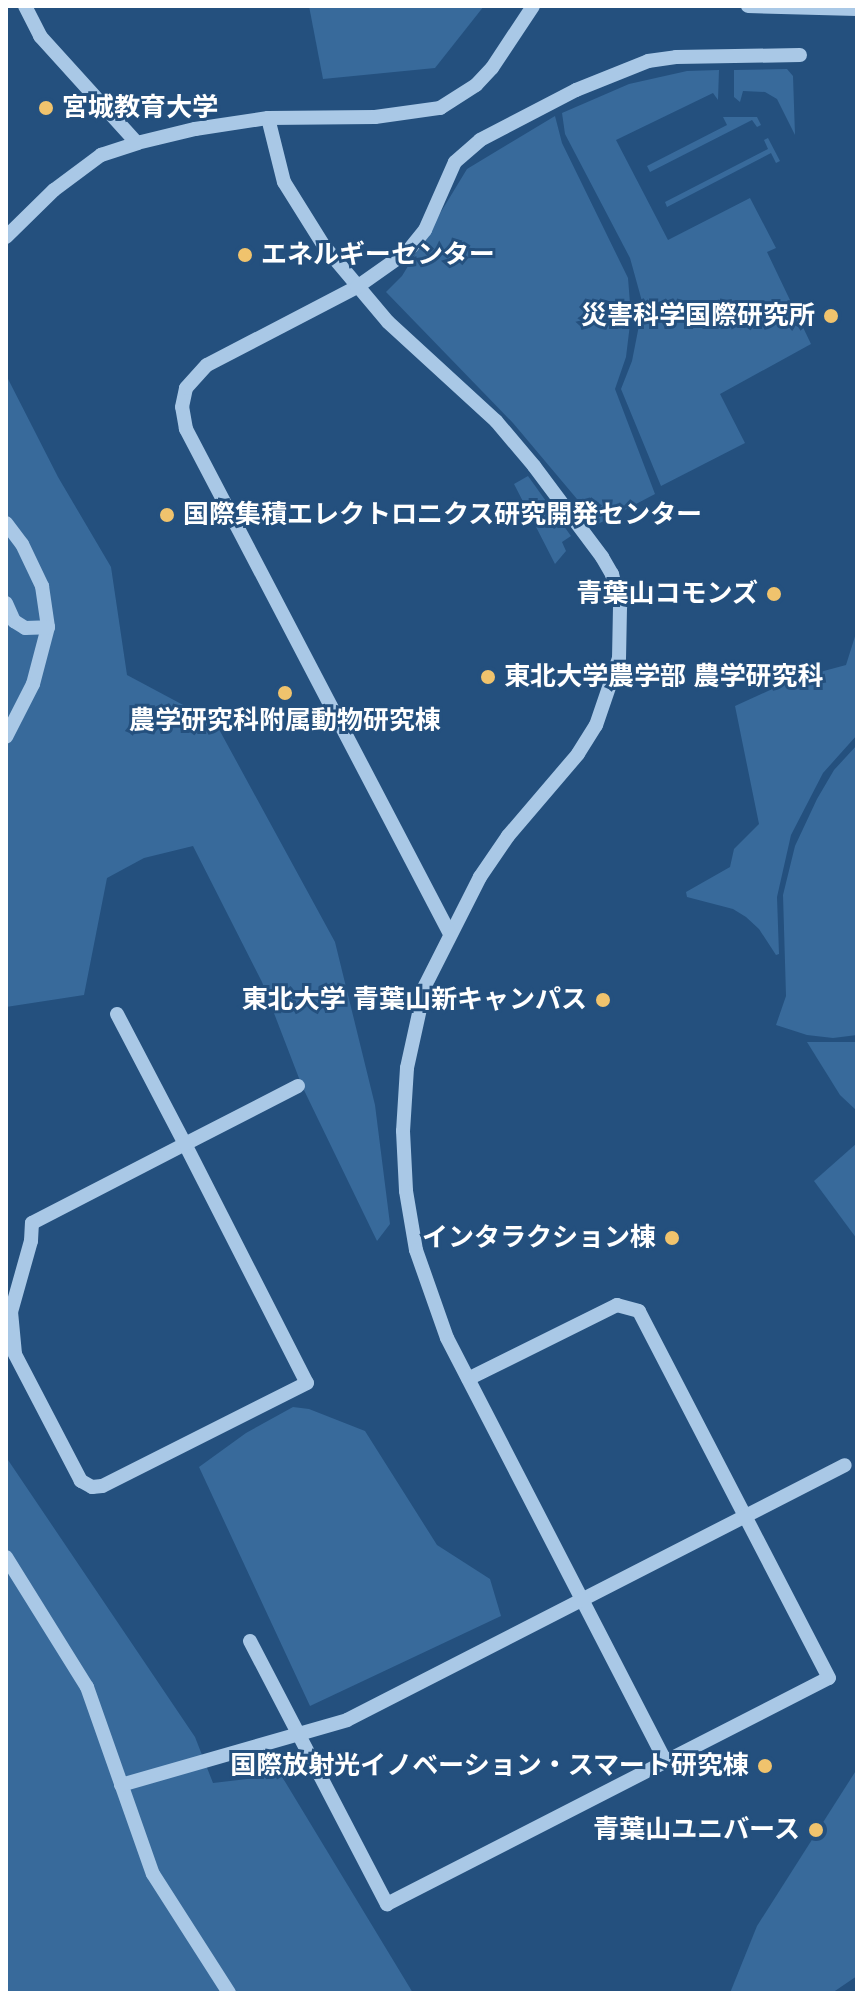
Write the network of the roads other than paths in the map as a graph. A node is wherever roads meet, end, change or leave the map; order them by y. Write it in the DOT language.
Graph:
graph roads {
  1 [pos="25,6"];
  2 [pos="533,6"];
  3 [pos="748,6"];
  4 [pos="857,9"];
  5 [pos="800,55"];
  6 [pos="268,118"];
  7 [pos="137,143"];
  8 [pos="6,237"];
  9 [pos="357,287"];
  10 [pos="6,523"];
  11 [pos="6,603"];
  12 [pos="48,627"];
  13 [pos="6,737"];
  14 [pos="449,932"];
  15 [pos="117,1014"];
  16 [pos="298,1086"];
  17 [pos="185,1144"];
  18 [pos="468,1379"];
  19 [pos="845,1465"];
  20 [pos="744,1516"];
  21 [pos="6,1557"];
  22 [pos="583,1599"];
  23 [pos="250,1641"];
  24 [pos="298,1735"];
  25 [pos="666,1762"];
  26 [pos="121,1785"];
  27 [pos="229,1993"];
  1 -- 7 [label="street"];
  2 -- 6 [label="street"];
  3 -- 4 [label="street"];
  5 -- 9 [label="street"];
  6 -- 7 [label="street"];
  6 -- 9 [label="street"];
  7 -- 8 [label="street"];
  9 -- 14 [label="street"];
  9 -- 14 [label="street"];
  10 -- 12 [label="street"];
  11 -- 12 [label="street"];
  12 -- 13 [label="street"];
  14 -- 18 [label="street"];
  15 -- 17 [label="street"];
  16 -- 17 [label="street"];
  17 -- 17 [label="street"];
  18 -- 20 [label="street"];
  18 -- 22 [label="street"];
  19 -- 20 [label="street"];
  20 -- 22 [label="street"];
  20 -- 25 [label="street"];
  21 -- 26 [label="street"];
  22 -- 24 [label="street"];
  22 -- 25 [label="street"];
  23 -- 24 [label="street"];
  24 -- 25 [label="street"];
  24 -- 26 [label="street"];
  26 -- 27 [label="street"];
}
